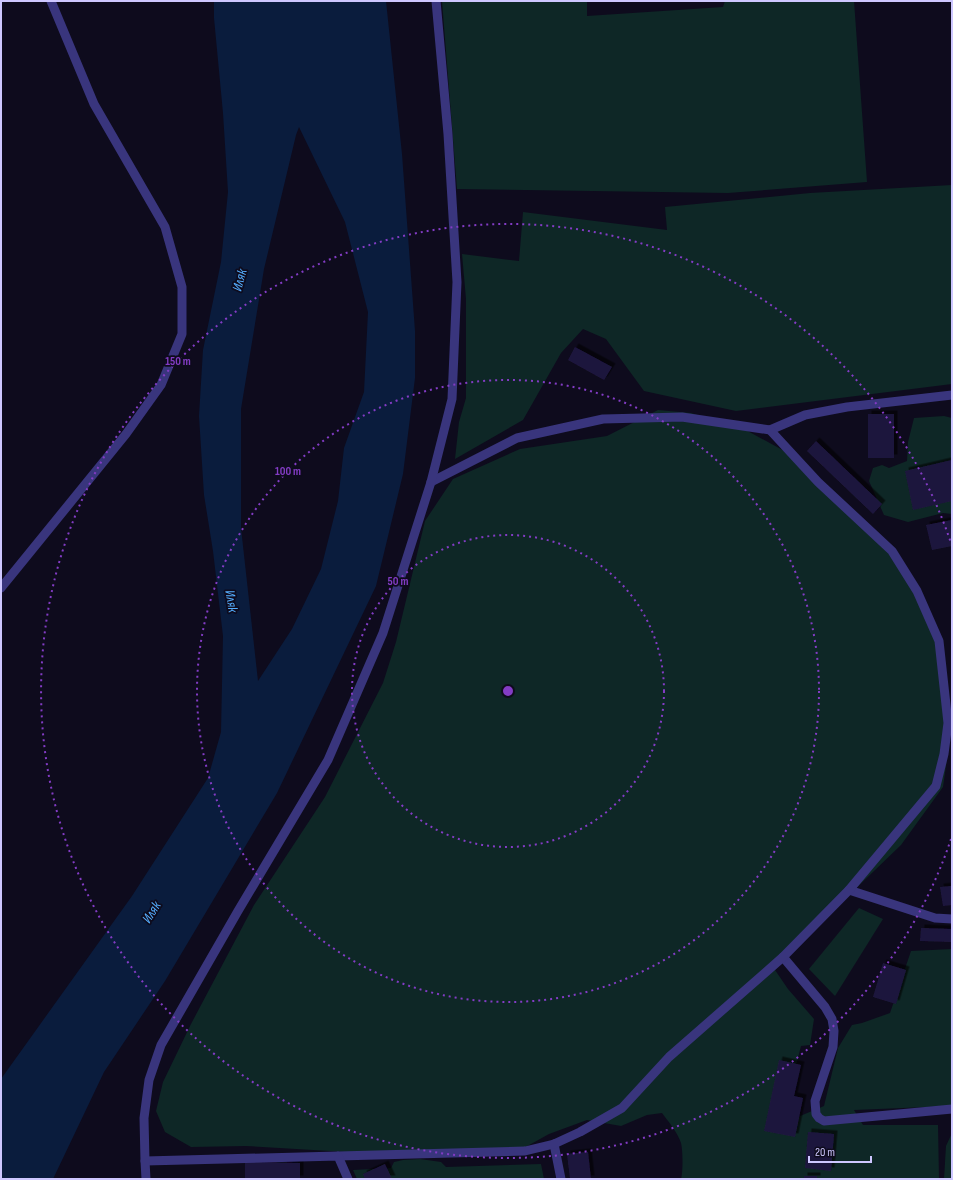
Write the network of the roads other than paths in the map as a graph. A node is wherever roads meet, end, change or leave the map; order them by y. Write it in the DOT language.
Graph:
graph roads {
  1 [pos="52,1"];
  2 [pos="436,1"];
  3 [pos="952,395"];
  4 [pos="770,430"];
  5 [pos="431,482"];
  6 [pos="1,588"];
  7 [pos="849,890"];
  8 [pos="952,919"];
  9 [pos="783,957"];
  10 [pos="952,1109"];
  11 [pos="554,1144"];
  12 [pos="338,1156"];
  13 [pos="145,1160"];
  14 [pos="146,1179"];
  15 [pos="348,1179"];
  16 [pos="561,1179"];
  1 -- 6 [label="lane"];
  2 -- 5 [label="lane"];
  3 -- 4 [label="lane"];
  4 -- 5 [label="lane"];
  4 -- 7 [label="lane"];
  5 -- 13 [label="lane"];
  7 -- 8 [label="lane"];
  7 -- 9 [label="lane"];
  9 -- 10 [label="lane"];
  9 -- 11 [label="lane"];
  11 -- 12 [label="lane"];
  11 -- 16 [label="lane"];
  12 -- 13 [label="lane"];
  12 -- 15 [label="lane"];
  13 -- 14 [label="lane"];
}
